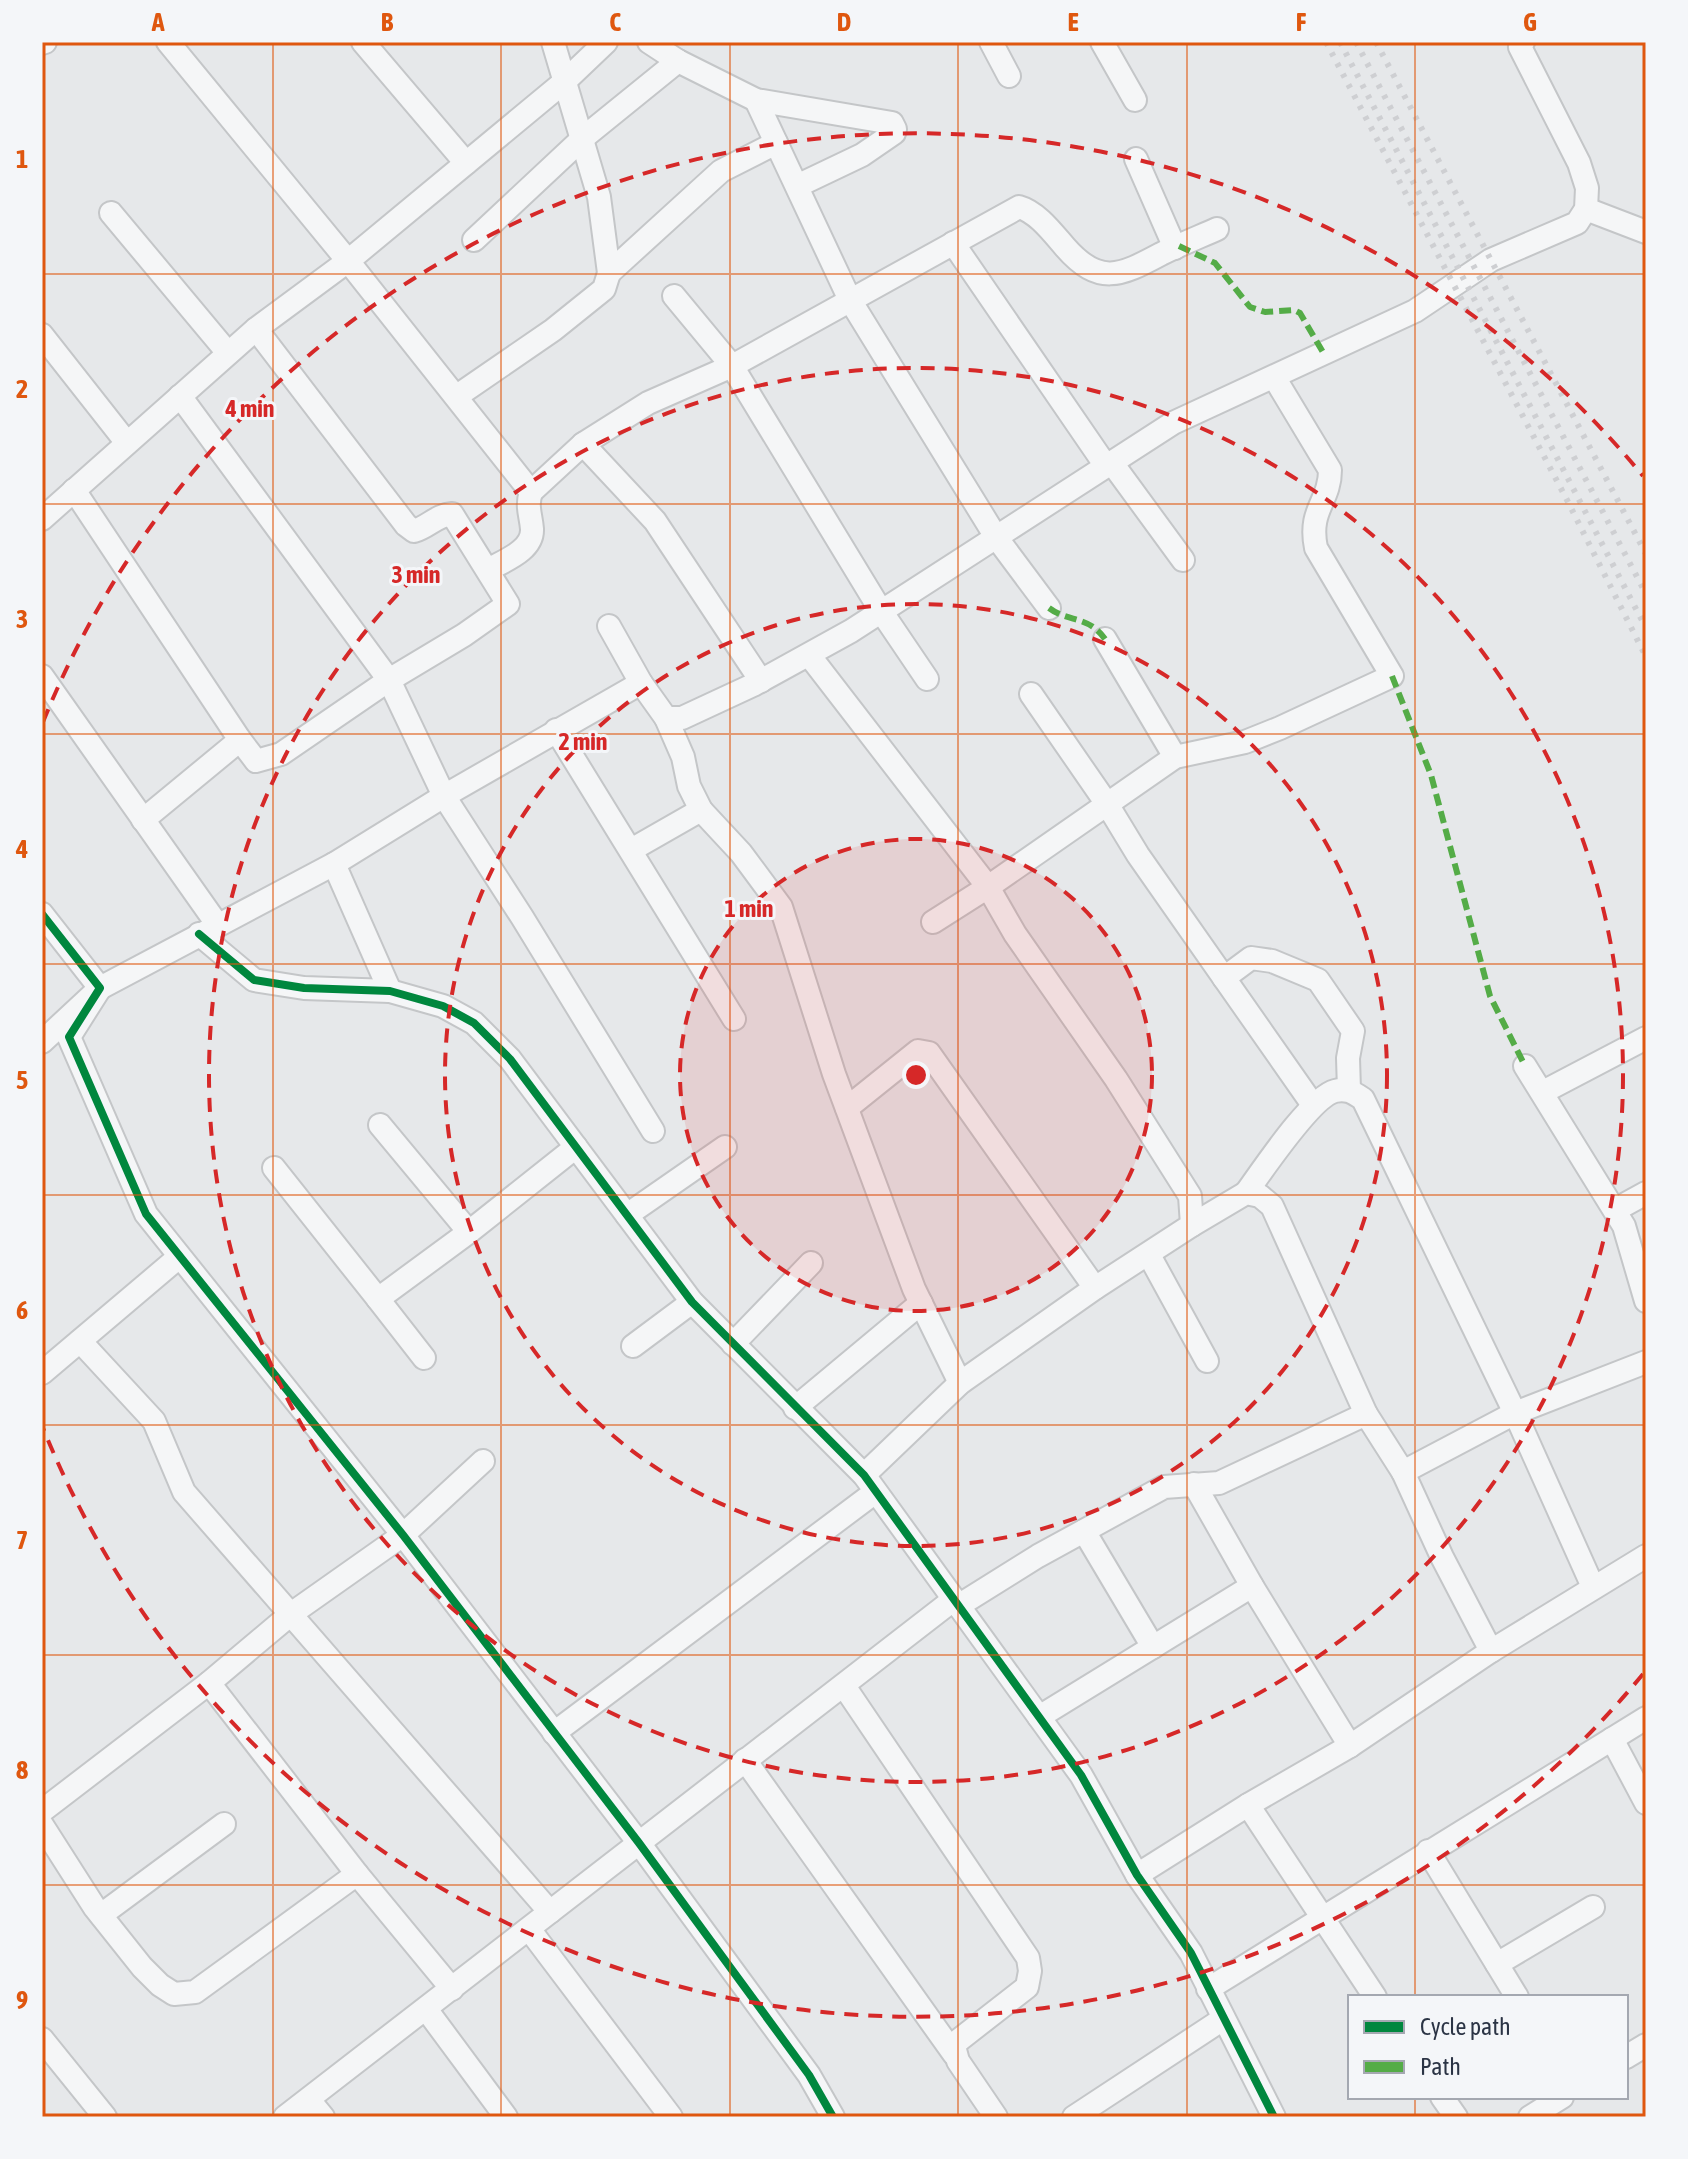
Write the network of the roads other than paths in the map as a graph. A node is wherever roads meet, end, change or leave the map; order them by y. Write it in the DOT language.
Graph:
graph roads {
  1 [pos="168,42"];
  2 [pos="363,42"];
  3 [pos="553,42"];
  4 [pos="606,42"];
  5 [pos="649,42"];
  6 [pos="991,42"];
  7 [pos="1102,42"];
  8 [pos="1523,42"];
  9 [pos="678,61"];
  10 [pos="1009,76"];
  11 [pos="564,82"];
  12 [pos="756,100"];
  13 [pos="1135,100"];
  14 [pos="583,138"];
  15 [pos="776,143"];
  16 [pos="1136,159"];
  17 [pos="466,163"];
  18 [pos="797,186"];
  19 [pos="1586,209"];
  20 [pos="111,213"];
  21 [pos="1217,229"];
  22 [pos="1646,232"];
  23 [pos="474,240"];
  24 [pos="953,243"];
  25 [pos="1175,248"];
  26 [pos="348,261"];
  27 [pos="609,273"];
  28 [pos="674,296"];
  29 [pos="850,300"];
  30 [pos="256,329"];
  31 [pos="42,335"];
  32 [pos="228,353"];
  33 [pos="732,366"];
  34 [pos="1274,377"];
  35 [pos="180,396"];
  36 [pos="457,396"];
  37 [pos="127,443"];
  38 [pos="583,444"];
  39 [pos="1109,464"];
  40 [pos="74,490"];
  41 [pos="531,492"];
  42 [pos="42,519"];
  43 [pos="996,537"];
  44 [pos="1183,560"];
  45 [pos="488,570"];
  46 [pos="1049,608"];
  47 [pos="881,611"];
  48 [pos="609,626"];
  49 [pos="1105,639"];
  50 [pos="809,655"];
  51 [pos="42,676"];
  52 [pos="927,679"];
  53 [pos="389,680"];
  54 [pos="761,681"];
  55 [pos="641,683"];
  56 [pos="1031,694"];
  57 [pos="666,718"];
  58 [pos="556,730"];
  59 [pos="240,740"];
  60 [pos="1175,757"];
  61 [pos="444,796"];
  62 [pos="1107,804"];
  63 [pos="701,810"];
  64 [pos="143,820"];
  65 [pos="631,850"];
  66 [pos="334,864"];
  67 [pos="988,887"];
  68 [pos="42,914"];
  69 [pos="933,922"];
  70 [pos="208,929"];
  71 [pos="1224,978"];
  72 [pos="100,988"];
  73 [pos="390,991"];
  74 [pos="734,1019"];
  75 [pos="1646,1038"];
  76 [pos="42,1042"];
  77 [pos="1525,1066"];
  78 [pos="1349,1090"];
  79 [pos="1543,1092"];
  80 [pos="1313,1105"];
  81 [pos="847,1108"];
  82 [pos="380,1125"];
  83 [pos="653,1131"];
  84 [pos="576,1147"];
  85 [pos="725,1147"];
  86 [pos="274,1168"];
  87 [pos="1246,1193"];
  88 [pos="1646,1193"];
  89 [pos="1615,1210"];
  90 [pos="627,1215"];
  91 [pos="1192,1225"];
  92 [pos="469,1232"];
  93 [pos="1149,1255"];
  94 [pos="179,1257"];
  95 [pos="811,1263"];
  96 [pos="1095,1288"];
  97 [pos="378,1299"];
  98 [pos="1646,1301"];
  99 [pos="692,1302"];
  100 [pos="921,1303"];
  101 [pos="80,1341"];
  102 [pos="733,1344"];
  103 [pos="633,1346"];
  104 [pos="424,1358"];
  105 [pos="1207,1361"];
  106 [pos="1646,1362"];
  107 [pos="42,1373"];
  108 [pos="960,1383"];
  109 [pos="795,1408"];
  110 [pos="1515,1413"];
  111 [pos="1366,1414"];
  112 [pos="483,1461"];
  113 [pos="1403,1472"];
  114 [pos="869,1484"];
  115 [pos="1194,1484"];
  116 [pos="1084,1531"];
  117 [pos="403,1535"];
  118 [pos="1646,1556"];
  119 [pos="1252,1586"];
  120 [pos="1593,1587"];
  121 [pos="955,1603"];
  122 [pos="291,1614"];
  123 [pos="1153,1647"];
  124 [pos="1491,1651"];
  125 [pos="209,1683"];
  126 [pos="844,1686"];
  127 [pos="1039,1717"];
  128 [pos="1646,1718"];
  129 [pos="554,1733"];
  130 [pos="1612,1739"];
  131 [pos="1350,1746"];
  132 [pos="745,1760"];
  133 [pos="1646,1803"];
  134 [pos="1248,1805"];
  135 [pos="42,1811"];
  136 [pos="224,1824"];
  137 [pos="42,1825"];
  138 [pos="639,1843"];
  139 [pos="1428,1851"];
  140 [pos="357,1874"];
  141 [pos="1137,1875"];
  142 [pos="1593,1907"];
  143 [pos="550,1912"];
  144 [pos="101,1915"];
  145 [pos="1322,1918"];
  146 [pos="529,1929"];
  147 [pos="1497,1964"];
  148 [pos="452,1989"];
  149 [pos="1208,1989"];
  150 [pos="1374,1995"];
  151 [pos="1516,1995"];
  152 [pos="426,2009"];
  153 [pos="1223,2019"];
  154 [pos="42,2039"];
  155 [pos="1646,2045"];
  156 [pos="954,2054"];
  157 [pos="1628,2056"];
  158 [pos="1443,2099"];
  159 [pos="1559,2099"];
  160 [pos="316,2108"];
  161 [pos="105,2117"];
  162 [pos="285,2117"];
  163 [pos="506,2117"];
  164 [pos="671,2117"];
  165 [pos="833,2117"];
  166 [pos="996,2117"];
  167 [pos="1074,2117"];
  168 [pos="1274,2117"];
  169 [pos="1456,2117"];
  170 [pos="1530,2117"];
  1 -- 26 [label="street"];
  2 -- 17 [label="street"];
  3 -- 11 [label="street"];
  4 -- 11 [label="street"];
  5 -- 9 [label="street"];
  6 -- 10 [label="street"];
  7 -- 13 [label="street"];
  8 -- 19 [label="street"];
  9 -- 12 [label="street"];
  9 -- 14 [label="street"];
  11 -- 14 [label="street"];
  11 -- 17 [label="street"];
  12 -- 15 [label="street"];
  12 -- 18 [label="street"];
  14 -- 23 [label="street"];
  14 -- 27 [label="street"];
  15 -- 18 [label="street"];
  15 -- 27 [label="street"];
  16 -- 25 [label="street"];
  17 -- 26 [label="street"];
  18 -- 29 [label="street"];
  19 -- 22 [label="street"];
  19 -- 34 [label="street"];
  20 -- 32 [label="street"];
  21 -- 25 [label="street"];
  24 -- 25 [label="street"];
  24 -- 29 [label="street"];
  24 -- 39 [label="street"];
  26 -- 30 [label="street"];
  26 -- 36 [label="street"];
  27 -- 36 [label="street"];
  28 -- 33 [label="street"];
  29 -- 33 [label="street"];
  29 -- 43 [label="street"];
  30 -- 32 [label="street"];
  30 -- 45 [label="street"];
  31 -- 37 [label="street"];
  32 -- 35 [label="street"];
  33 -- 38 [label="street"];
  33 -- 47 [label="street"];
  34 -- 39 [label="street"];
  34 -- 60 [label="street"];
  35 -- 37 [label="street"];
  35 -- 53 [label="street"];
  36 -- 41 [label="street"];
  37 -- 40 [label="street"];
  38 -- 41 [label="street"];
  38 -- 54 [label="street"];
  39 -- 43 [label="street"];
  39 -- 44 [label="street"];
  40 -- 42 [label="street"];
  40 -- 59 [label="street"];
  41 -- 45 [label="street"];
  43 -- 46 [label="street"];
  43 -- 47 [label="street"];
  45 -- 53 [label="street"];
  47 -- 50 [label="street"];
  47 -- 52 [label="street"];
  48 -- 55 [label="street"];
  49 -- 60 [label="street"];
  50 -- 54 [label="street"];
  50 -- 67 [label="street"];
  51 -- 64 [label="street"];
  53 -- 59 [label="street"];
  53 -- 61 [label="street"];
  54 -- 57 [label="street"];
  55 -- 57 [label="street"];
  55 -- 58 [label="street"];
  56 -- 62 [label="street"];
  57 -- 63 [label="street"];
  58 -- 61 [label="street"];
  58 -- 65 [label="street"];
  59 -- 64 [label="street"];
  60 -- 62 [label="street"];
  61 -- 66 [label="street"];
  61 -- 83 [label="street"];
  62 -- 67 [label="street"];
  62 -- 71 [label="street"];
  63 -- 65 [label="street"];
  63 -- 81 [label="street"];
  64 -- 70 [label="street"];
  65 -- 74 [label="street"];
  66 -- 70 [label="street"];
  66 -- 73 [label="street"];
  67 -- 69 [label="street"];
  67 -- 91 [label="street"];
  68 -- 72 [label="street"];
  70 -- 72 [label="street"];
  70 -- 73 [label="street"];
  71 -- 78 [label="street"];
  71 -- 80 [label="street"];
  72 -- 76 [label="street"];
  72 -- 94 [label="street"];
  73 -- 84 [label="street"];
  75 -- 79 [label="street"];
  77 -- 79 [label="street"];
  78 -- 80 [label="street"];
  78 -- 110 [label="street"];
  79 -- 89 [label="street"];
  80 -- 87 [label="street"];
  81 -- 96 [label="street"];
  81 -- 100 [label="street"];
  82 -- 92 [label="street"];
  84 -- 90 [label="street"];
  84 -- 92 [label="street"];
  85 -- 90 [label="street"];
  86 -- 97 [label="street"];
  87 -- 91 [label="street"];
  87 -- 111 [label="street"];
  88 -- 89 [label="street"];
  89 -- 98 [label="street"];
  90 -- 99 [label="street"];
  91 -- 93 [label="street"];
  92 -- 97 [label="street"];
  93 -- 96 [label="street"];
  93 -- 105 [label="street"];
  94 -- 101 [label="street"];
  94 -- 117 [label="street"];
  95 -- 102 [label="street"];
  96 -- 108 [label="street"];
  97 -- 104 [label="street"];
  99 -- 102 [label="street"];
  99 -- 103 [label="street"];
  100 -- 108 [label="street"];
  100 -- 109 [label="street"];
  101 -- 107 [label="street"];
  101 -- 122 [label="street"];
  102 -- 109 [label="street"];
  106 -- 110 [label="street"];
  108 -- 114 [label="street"];
  109 -- 114 [label="street"];
  110 -- 113 [label="street"];
  110 -- 120 [label="street"];
  111 -- 113 [label="street"];
  111 -- 115 [label="street"];
  112 -- 117 [label="street"];
  113 -- 124 [label="street"];
  114 -- 121 [label="street"];
  114 -- 129 [label="street"];
  115 -- 116 [label="street"];
  115 -- 119 [label="street"];
  116 -- 121 [label="street"];
  116 -- 123 [label="street"];
  117 -- 122 [label="street"];
  117 -- 129 [label="street"];
  118 -- 120 [label="street"];
  119 -- 123 [label="street"];
  119 -- 131 [label="street"];
  120 -- 124 [label="street"];
  121 -- 126 [label="street"];
  121 -- 127 [label="street"];
  122 -- 125 [label="street"];
  122 -- 143 [label="street"];
  123 -- 127 [label="street"];
  124 -- 131 [label="street"];
  125 -- 135 [label="street"];
  125 -- 140 [label="street"];
  126 -- 132 [label="street"];
  126 -- 156 [label="street"];
  127 -- 141 [label="street"];
  128 -- 130 [label="street"];
  129 -- 138 [label="street"];
  130 -- 133 [label="street"];
  130 -- 139 [label="street"];
  131 -- 134 [label="street"];
  132 -- 138 [label="street"];
  132 -- 156 [label="street"];
  134 -- 141 [label="street"];
  134 -- 145 [label="street"];
  136 -- 144 [label="street"];
  137 -- 144 [label="street"];
  138 -- 143 [label="street"];
  138 -- 165 [label="street"];
  139 -- 145 [label="street"];
  139 -- 147 [label="street"];
  140 -- 144 [label="street"];
  140 -- 148 [label="street"];
  141 -- 149 [label="street"];
  142 -- 147 [label="street"];
  143 -- 146 [label="street"];
  145 -- 149 [label="street"];
  145 -- 150 [label="street"];
  146 -- 148 [label="street"];
  146 -- 164 [label="street"];
  147 -- 151 [label="street"];
  148 -- 152 [label="street"];
  149 -- 153 [label="street"];
  152 -- 160 [label="street"];
  152 -- 163 [label="street"];
  153 -- 167 [label="street"];
  153 -- 168 [label="street"];
  154 -- 161 [label="street"];
  155 -- 157 [label="street"];
  156 -- 166 [label="street"];
  158 -- 169 [label="street"];
  159 -- 170 [label="street"];
  160 -- 162 [label="street"];
}
